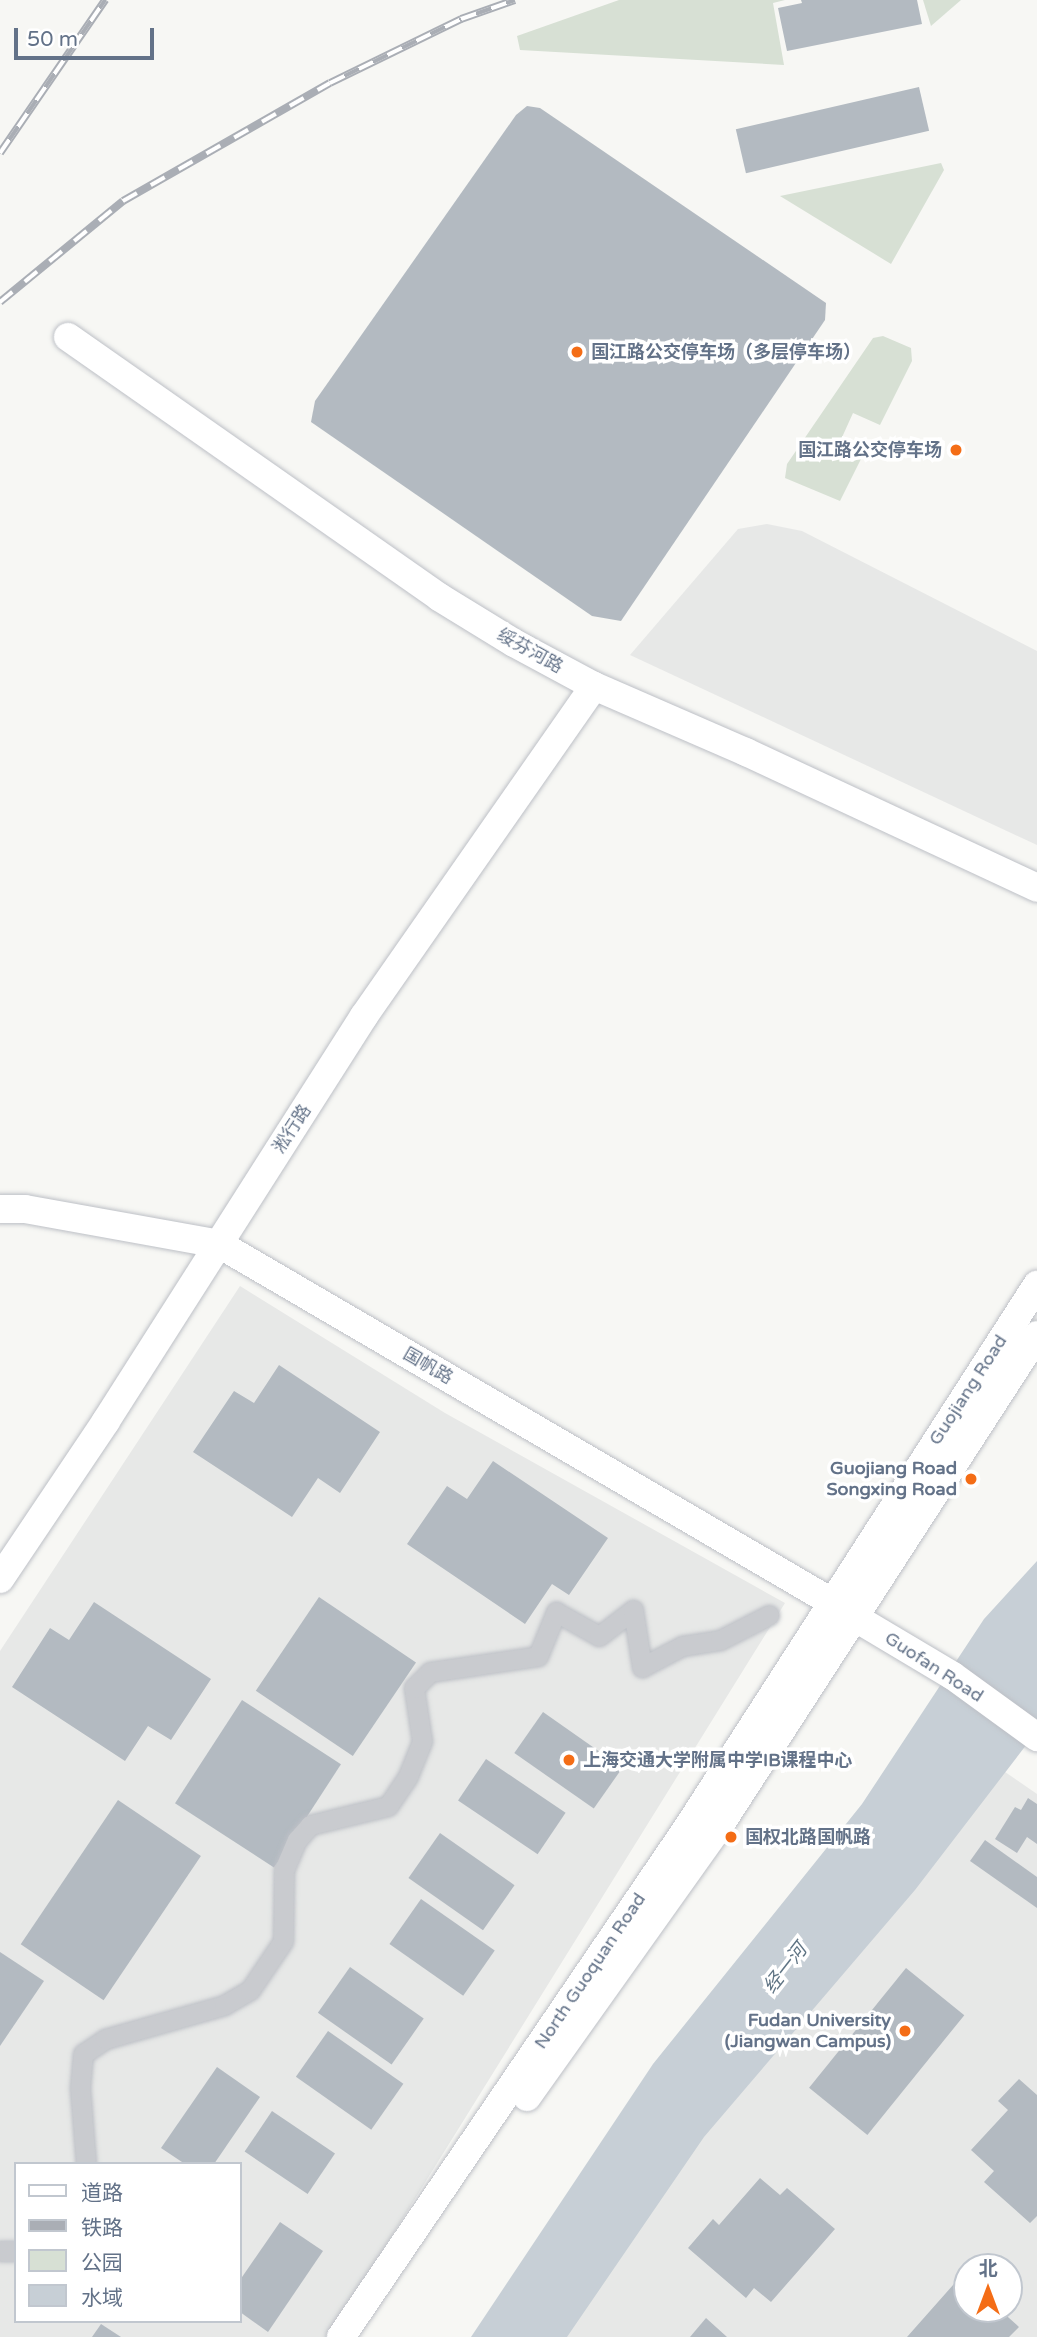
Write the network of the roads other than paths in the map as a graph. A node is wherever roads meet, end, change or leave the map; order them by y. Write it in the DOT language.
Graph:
graph roads {
  1 [pos="68,337"];
  2 [pos="594,686"];
  3 [pos="1037,888"];
  4 [pos="0,1209"];
  5 [pos="219,1244"];
  6 [pos="1037,1285"];
  7 [pos="1037,1335"];
  8 [pos="0,1579"];
  9 [pos="830,1601"];
  10 [pos="769,1615"];
  11 [pos="854,1617"];
  12 [pos="1035,1735"];
  13 [pos="86,2162"];
  14 [pos="341,2337"];
  15 [pos="361,2337"];
  1 -- 2 [label="street, 绥芬河路"];
  2 -- 3 [label="street, 绥芬河路"];
  2 -- 5 [label="street, 淞行路"];
  4 -- 5 [label="street, 国帆路"];
  5 -- 8 [label="street, 淞行路"];
  5 -- 9 [label="street, 国帆路"];
  6 -- 9 [label="street, Guojiang Road"];
  7 -- 11 [label="street, Guojiang Road"];
  9 -- 11 [label="street, Guofan Road"];
  9 -- 14 [label="street, North Guoquan Road"];
  10 -- 13 [label="street"];
  11 -- 12 [label="street, Guofan Road"];
  11 -- 15 [label="street, North Guoquan Road"];
}
